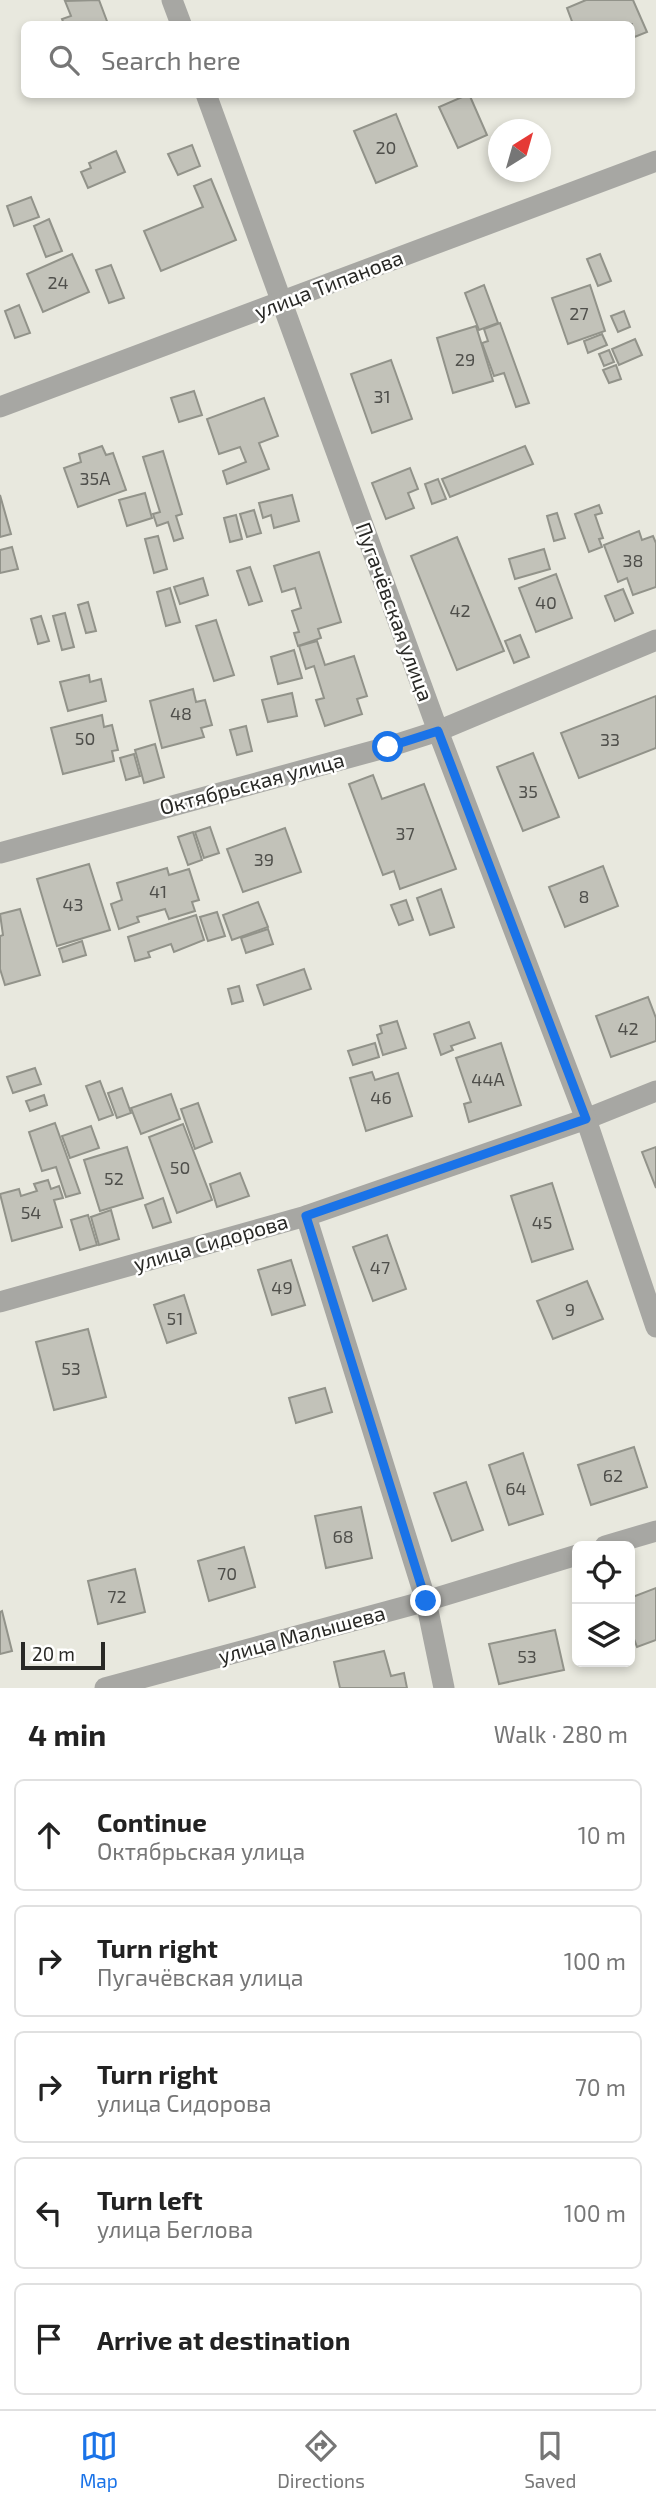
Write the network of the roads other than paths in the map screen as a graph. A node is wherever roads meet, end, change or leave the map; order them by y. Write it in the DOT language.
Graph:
graph roads {
  1 [pos="173,0"];
  2 [pos="180,21"];
  3 [pos="207,98"];
  4 [pos="656,161"];
  5 [pos="280,304"];
  6 [pos="0,407"];
  7 [pos="656,640"];
  8 [pos="438,731"];
  9 [pos="0,853"];
  10 [pos="656,1091"];
  11 [pos="586,1119"];
  12 [pos="306,1216"];
  13 [pos="0,1302"];
  14 [pos="656,1327"];
  15 [pos="656,1531"];
  16 [pos="623,1541"];
  17 [pos="572,1557"];
  18 [pos="426,1601"];
  19 [pos="105,1688"];
  20 [pos="444,1688"];
  1 -- 2 [label="street"];
  3 -- 5 [label="street, Пугачёвская улица"];
  4 -- 5 [label="street, улица Типанова"];
  5 -- 6 [label="street, улица Типанова"];
  5 -- 8 [label="street, Пугачёвская улица"];
  7 -- 8 [label="street, Октябрьская улица"];
  8 -- 9 [label="street, Октябрьская улица"];
  8 -- 11 [label="street, Пугачёвская улица"];
  10 -- 11 [label="street, улица Сидорова"];
  11 -- 12 [label="street, улица Сидорова"];
  11 -- 14 [label="street, Пугачёвская улица"];
  12 -- 13 [label="street, улица Сидорова"];
  12 -- 18 [label="street"];
  15 -- 16 [label="street"];
  17 -- 18 [label="street, улица Малышева"];
  18 -- 19 [label="street, улица Малышева"];
  18 -- 20 [label="street"];
}
